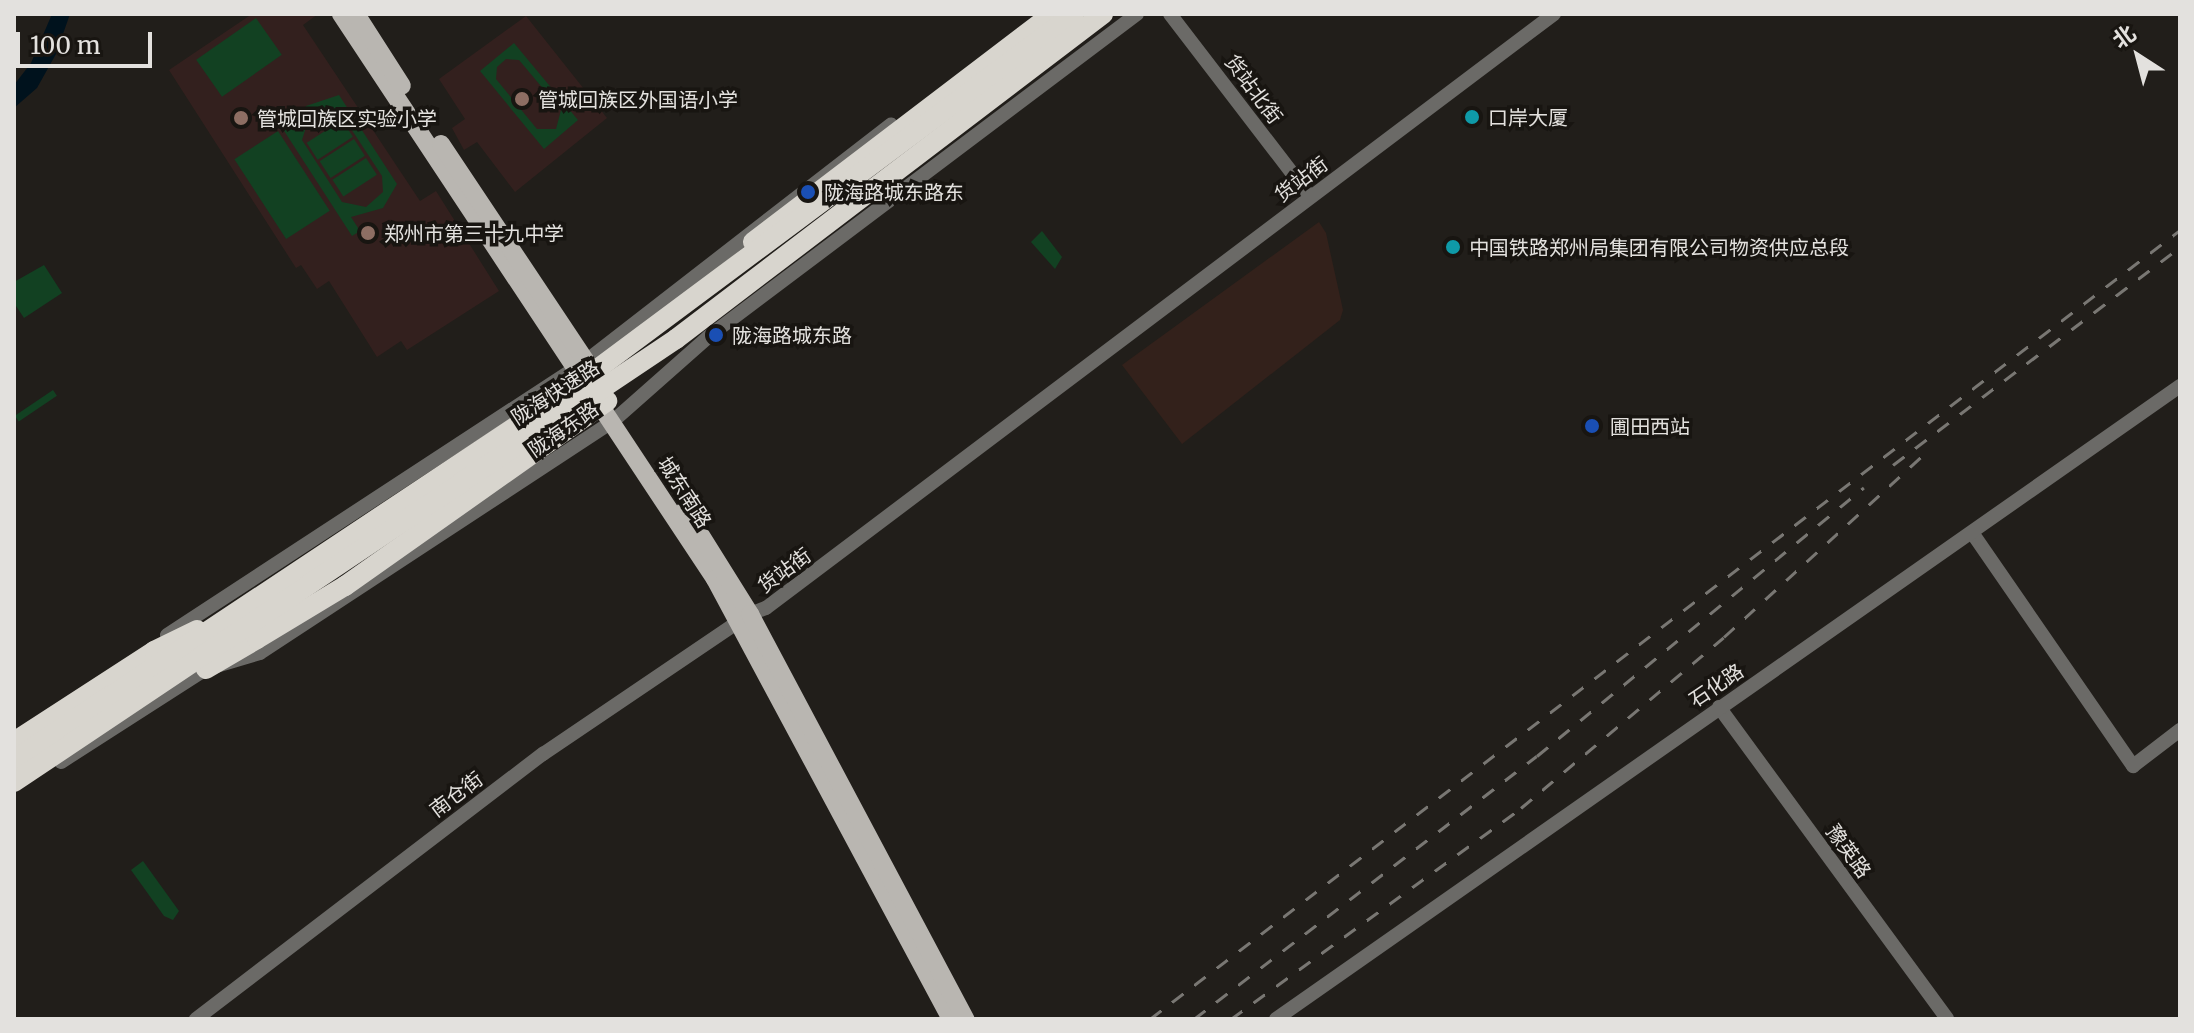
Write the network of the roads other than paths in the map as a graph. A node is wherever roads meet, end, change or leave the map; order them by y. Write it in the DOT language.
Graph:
graph roads {
  1 [pos="341,14"];
  2 [pos="356,14"];
  3 [pos="1039,14"];
  4 [pos="1052,14"];
  5 [pos="1074,14"];
  6 [pos="1103,14"];
  7 [pos="1137,14"];
  8 [pos="1170,14"];
  9 [pos="1539,14"];
  10 [pos="1554,14"];
  11 [pos="1305,190"];
  12 [pos="711,288"];
  13 [pos="732,295"];
  14 [pos="580,365"];
  15 [pos="2180,386"];
  16 [pos="616,417"];
  17 [pos="1973,534"];
  18 [pos="247,606"];
  19 [pos="745,618"];
  20 [pos="206,669"];
  21 [pos="1719,707"];
  22 [pos="2180,730"];
  23 [pos="14,733"];
  24 [pos="14,742"];
  25 [pos="14,760"];
  26 [pos="14,782"];
  27 [pos="14,793"];
  28 [pos="196,1019"];
  29 [pos="951,1019"];
  30 [pos="965,1019"];
  31 [pos="1276,1019"];
  32 [pos="1947,1019"];
  1 -- 14 [label="main road, 城东南路"];
  2 -- 14 [label="main road, 城东南路"];
  3 -- 14 [label="street"];
  4 -- 12 [label="highway, bridge"];
  5 -- 12 [label="highway, 陇海快速路, bridge"];
  6 -- 13 [label="highway, 陇海快速路, bridge"];
  7 -- 16 [label="street, 陇海东路"];
  8 -- 11 [label="street, 货站北街"];
  9 -- 11 [label="street, 货站街"];
  10 -- 19 [label="street, 货站街"];
  11 -- 19 [label="street, 货站街"];
  12 -- 18 [label="highway, 陇海快速路, bridge"];
  13 -- 20 [label="highway, bridge"];
  13 -- 26 [label="highway, 陇海快速路, bridge"];
  14 -- 16 [label="main road, 城东南路"];
  14 -- 23 [label="street"];
  15 -- 17 [label="street, 石化路"];
  16 -- 19 [label="main road, 城东南路"];
  16 -- 20 [label="street, 陇海东路"];
  17 -- 21 [label="street, 石化路"];
  17 -- 22 [label="street"];
  18 -- 24 [label="highway, bridge"];
  18 -- 25 [label="highway, 陇海快速路, bridge"];
  19 -- 28 [label="street, 南仓街"];
  19 -- 29 [label="main road, 城东南路"];
  19 -- 30 [label="main road, 城东南路"];
  20 -- 27 [label="street, 陇海东路"];
  21 -- 31 [label="street, 石化路"];
  21 -- 32 [label="street, 豫英路"];
}
